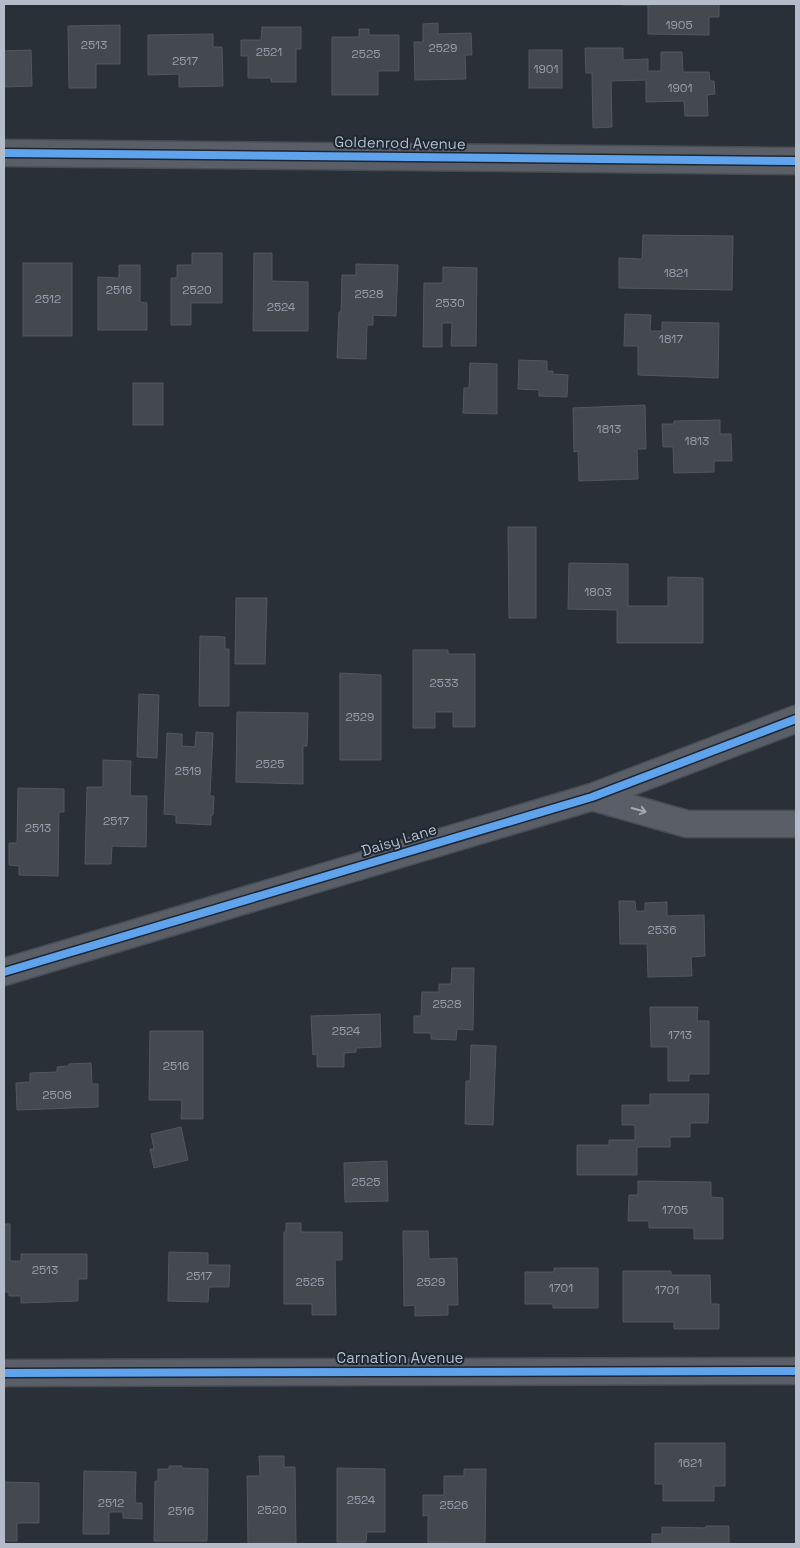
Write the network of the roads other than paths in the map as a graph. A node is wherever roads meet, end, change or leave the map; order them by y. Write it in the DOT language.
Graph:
graph roads {
  1 [pos="4,153"];
  2 [pos="796,161"];
  3 [pos="796,719"];
  4 [pos="592,797"];
  5 [pos="796,824"];
  6 [pos="4,972"];
  7 [pos="796,1371"];
  8 [pos="4,1373"];
  1 -- 2 [label="street, Goldenrod Avenue"];
  3 -- 4 [label="street, Daisy Lane"];
  4 -- 5 [label="street, one-way"];
  4 -- 6 [label="street, Daisy Lane"];
  7 -- 8 [label="street, Carnation Avenue"];
}
